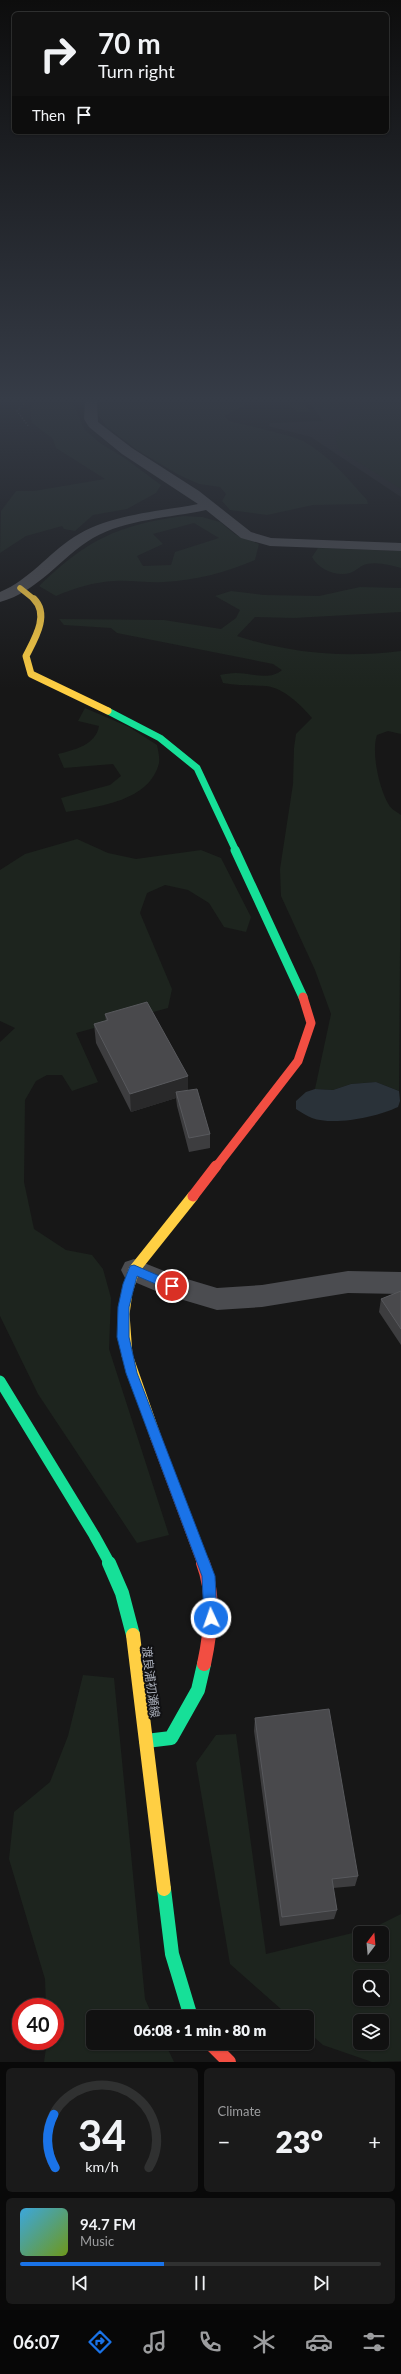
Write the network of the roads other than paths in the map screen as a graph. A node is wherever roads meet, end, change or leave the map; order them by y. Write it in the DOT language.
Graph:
graph roads {
  1 [pos="197,496"];
  2 [pos="208,506"];
  3 [pos="401,547"];
  4 [pos="20,588"];
  5 [pos="0,597"];
  6 [pos="134,1270"];
  7 [pos="401,1283"];
  8 [pos="0,1381"];
  9 [pos="146,1741"];
  10 [pos="189,2010"];
  11 [pos="217,2050"];
  12 [pos="229,2062"];
  1 -- 2 [label="street"];
  2 -- 3 [label="street"];
  2 -- 4 [label="street"];
  4 -- 5 [label="street"];
  4 -- 6 [label="street"];
  6 -- 7 [label="street"];
  6 -- 9 [label="street"];
  8 -- 9 [label="street, 渡良浦初瀬線"];
  9 -- 10 [label="street, 渡良浦初瀬線"];
  11 -- 12 [label="street"];
}
